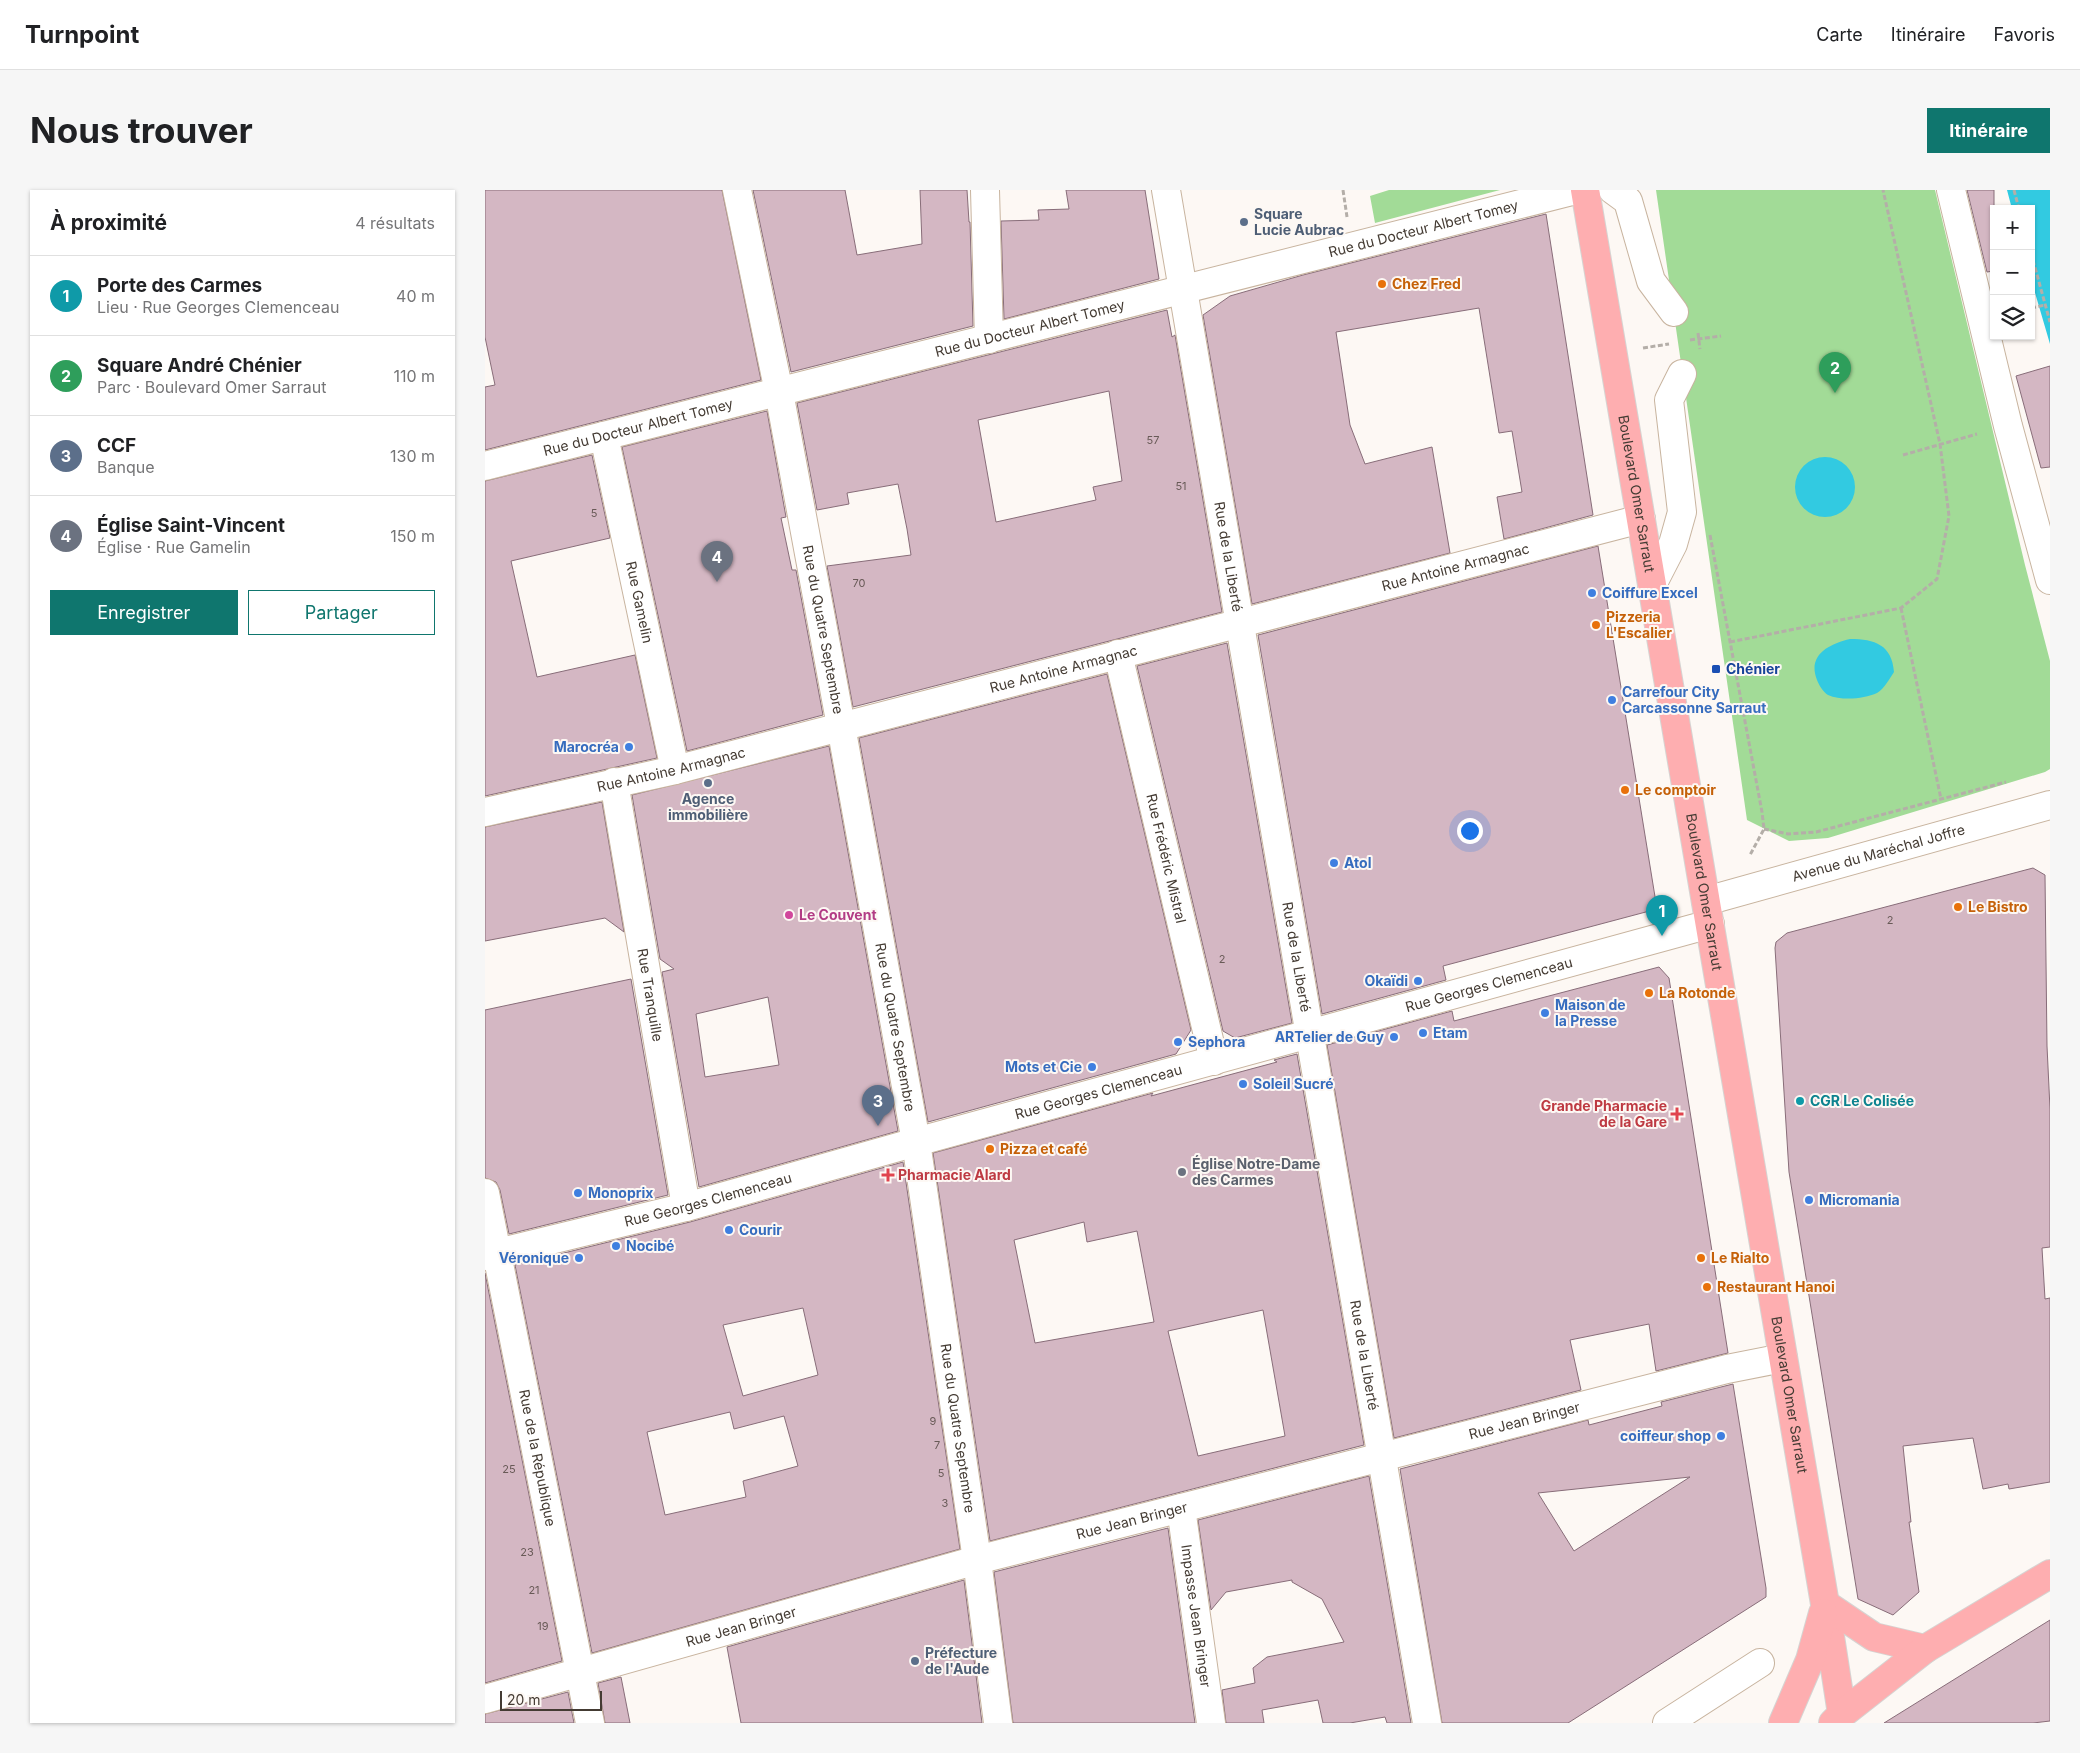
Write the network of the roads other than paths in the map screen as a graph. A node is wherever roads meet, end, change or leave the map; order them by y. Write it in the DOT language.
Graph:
graph roads {
  1 [pos="737,190"];
  2 [pos="985,190"];
  3 [pos="1166,190"];
  4 [pos="1576,190"];
  5 [pos="1585,190"];
  6 [pos="1613,190"];
  7 [pos="1951,190"];
  8 [pos="1183,290"];
  9 [pos="1674,312"];
  10 [pos="989,339"];
  11 [pos="1682,374"];
  12 [pos="779,392"];
  13 [pos="604,436"];
  14 [pos="485,466"];
  15 [pos="1641,519"];
  16 [pos="2050,580"];
  17 [pos="1653,586"];
  18 [pos="1240,623"];
  19 [pos="1118,654"];
  20 [pos="841,726"];
  21 [pos="675,770"];
  22 [pos="614,782"];
  23 [pos="2050,805"];
  24 [pos="485,812"];
  25 [pos="1708,912"];
  26 [pos="1310,1035"];
  27 [pos="1214,1062"];
  28 [pos="916,1142"];
  29 [pos="485,1193"];
  30 [pos="686,1208"];
  31 [pos="491,1255"];
  32 [pos="1783,1358"];
  33 [pos="1381,1457"];
  34 [pos="1181,1508"];
  35 [pos="977,1560"];
  36 [pos="2050,1574"];
  37 [pos="1825,1604"];
  38 [pos="1925,1649"];
  39 [pos="1760,1663"];
  40 [pos="580,1672"];
  41 [pos="485,1699"];
  42 [pos="1839,1720"];
  43 [pos="589,1723"];
  44 [pos="997,1723"];
  45 [pos="1211,1723"];
  46 [pos="1427,1723"];
  47 [pos="1667,1723"];
  48 [pos="1783,1723"];
  1 -- 12 [label="street, Rue du Quatre Septembre"];
  2 -- 10 [label="street"];
  3 -- 8 [label="street, Rue de la Liberté"];
  4 -- 8 [label="street, Rue du Docteur Albert Tomey"];
  5 -- 15 [label="main road, Boulevard Omer Sarraut"];
  6 -- 9 [label="street"];
  7 -- 16 [label="street"];
  8 -- 10 [label="street, Rue du Docteur Albert Tomey"];
  8 -- 18 [label="street, Rue de la Liberté"];
  10 -- 12 [label="street, Rue du Docteur Albert Tomey"];
  11 -- 17 [label="street"];
  12 -- 13 [label="street, Rue du Docteur Albert Tomey"];
  12 -- 20 [label="street, Rue du Quatre Septembre"];
  13 -- 14 [label="street, Rue du Docteur Albert Tomey"];
  13 -- 21 [label="street, Rue Gamelin"];
  15 -- 17 [label="main road, Boulevard Omer Sarraut"];
  15 -- 18 [label="street, Rue Antoine Armagnac"];
  17 -- 25 [label="main road, Boulevard Omer Sarraut"];
  18 -- 19 [label="street, Rue Antoine Armagnac"];
  18 -- 26 [label="street, Rue de la Liberté"];
  19 -- 20 [label="street, Rue Antoine Armagnac"];
  19 -- 27 [label="street, Rue Frédéric Mistral"];
  20 -- 21 [label="street, Rue Antoine Armagnac"];
  20 -- 28 [label="street, Rue du Quatre Septembre"];
  21 -- 22 [label="street, Rue Antoine Armagnac"];
  22 -- 24 [label="street, Rue Antoine Armagnac"];
  22 -- 30 [label="street, Rue Tranquille"];
  23 -- 25 [label="street, Avenue du Maréchal Joffre"];
  25 -- 26 [label="street, Rue Georges Clemenceau"];
  25 -- 32 [label="main road, Boulevard Omer Sarraut"];
  26 -- 27 [label="street, Rue Georges Clemenceau"];
  26 -- 33 [label="street, Rue de la Liberté"];
  27 -- 28 [label="street, Rue Georges Clemenceau"];
  28 -- 30 [label="street, Rue Georges Clemenceau"];
  28 -- 35 [label="street, Rue du Quatre Septembre"];
  29 -- 31 [label="street, Rue de la République"];
  30 -- 31 [label="street, Rue Georges Clemenceau"];
  31 -- 40 [label="street, Rue de la République"];
  32 -- 33 [label="street, Rue Jean Bringer"];
  32 -- 37 [label="main road, Boulevard Omer Sarraut"];
  33 -- 34 [label="street, Rue Jean Bringer"];
  33 -- 46 [label="street, Rue de la Liberté"];
  34 -- 35 [label="street, Rue Jean Bringer"];
  34 -- 45 [label="street, Impasse Jean Bringer"];
  35 -- 40 [label="street, Rue Jean Bringer"];
  35 -- 44 [label="street, Rue du Quatre Septembre"];
  36 -- 38 [label="main road"];
  37 -- 38 [label="main road"];
  37 -- 42 [label="main road, Boulevard Omer Sarraut"];
  37 -- 48 [label="main road"];
  38 -- 42 [label="main road"];
  39 -- 47 [label="street"];
  40 -- 41 [label="street, Rue Jean Bringer"];
  40 -- 43 [label="street, Rue de la République"];
}
